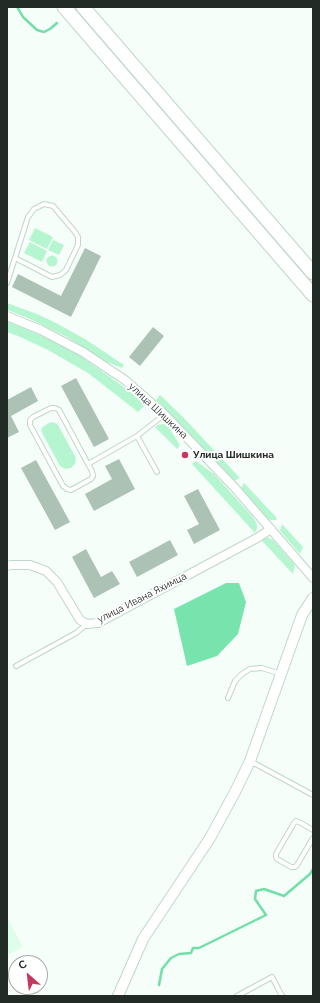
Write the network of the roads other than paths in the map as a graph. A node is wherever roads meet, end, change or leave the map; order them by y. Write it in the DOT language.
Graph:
graph roads {
  1 [pos="64,7"];
  2 [pos="83,7"];
  3 [pos="15,258"];
  4 [pos="313,273"];
  5 [pos="7,283"];
  6 [pos="313,295"];
  7 [pos="7,316"];
  8 [pos="164,414"];
  9 [pos="137,436"];
  10 [pos="88,464"];
  11 [pos="157,472"];
  12 [pos="271,529"];
  13 [pos="7,566"];
  14 [pos="313,578"];
  15 [pos="313,598"];
  16 [pos="87,624"];
  17 [pos="16,666"];
  18 [pos="281,674"];
  19 [pos="228,698"];
  20 [pos="250,761"];
  21 [pos="313,796"];
  22 [pos="313,830"];
  23 [pos="313,838"];
  24 [pos="118,996"];
  25 [pos="237,996"];
  26 [pos="282,996"];
  1 -- 6 [label="highway"];
  2 -- 4 [label="highway"];
  3 -- 3 [label="lane"];
  3 -- 5 [label="lane"];
  7 -- 8 [label="street, улица Шишкина"];
  8 -- 9 [label="lane"];
  8 -- 12 [label="street, улица Шишкина"];
  9 -- 10 [label="lane"];
  9 -- 11 [label="lane"];
  10 -- 10 [label="lane"];
  12 -- 14 [label="street, улица Шишкина"];
  12 -- 16 [label="street, улица Ивана Яхимца"];
  13 -- 16 [label="street, улица Ивана Яхимца"];
  15 -- 18 [label="street"];
  16 -- 17 [label="lane"];
  18 -- 19 [label="lane"];
  18 -- 20 [label="street"];
  20 -- 21 [label="lane"];
  20 -- 24 [label="street"];
  22 -- 23 [label="lane"];
  25 -- 26 [label="lane"];
}
